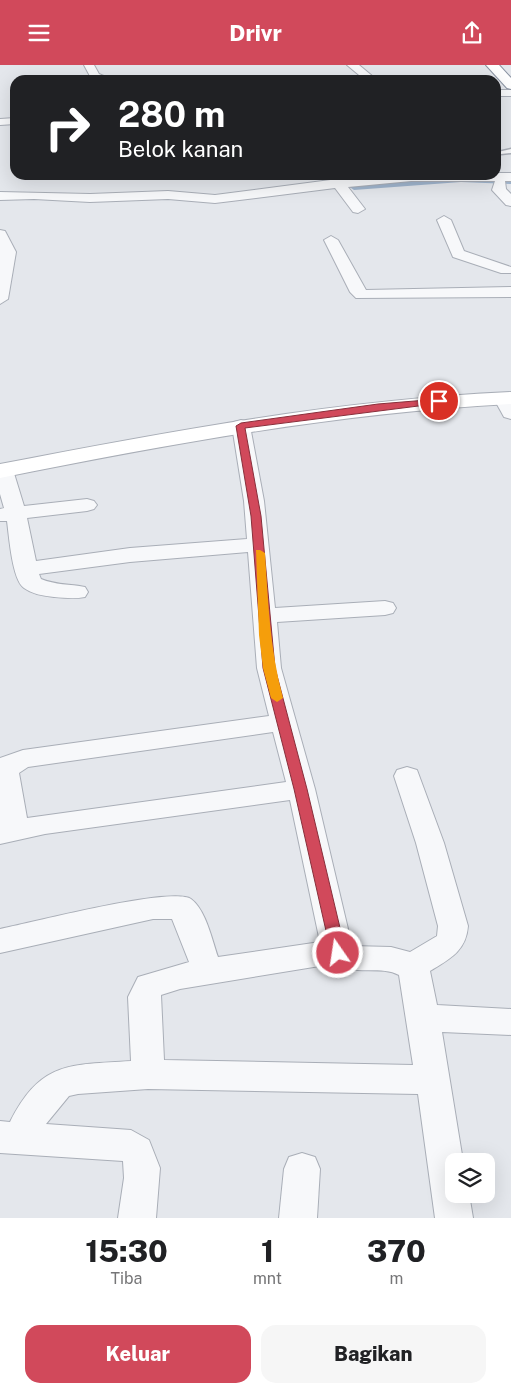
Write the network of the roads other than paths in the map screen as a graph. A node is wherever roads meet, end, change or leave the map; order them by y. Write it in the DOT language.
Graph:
graph roads {
  1 [pos="352,65"];
  2 [pos="492,65"];
  3 [pos="501,65"];
  4 [pos="365,75"];
  5 [pos="511,75"];
  6 [pos="511,85"];
  7 [pos="511,151"];
  8 [pos="501,152"];
  9 [pos="410,180"];
  10 [pos="507,181"];
  11 [pos="341,186"];
  12 [pos="4,200"];
  13 [pos="511,202"];
  14 [pos="358,209"];
  15 [pos="444,220"];
  16 [pos="0,237"];
  17 [pos="331,241"];
  18 [pos="509,270"];
  19 [pos="511,291"];
  20 [pos="0,299"];
  21 [pos="508,403"];
  22 [pos="241,426"];
  23 [pos="2,470"];
  24 [pos="87,505"];
  25 [pos="8,514"];
  26 [pos="259,545"];
  27 [pos="26,569"];
  28 [pos="77,592"];
  29 [pos="385,608"];
  30 [pos="265,615"];
  31 [pos="284,722"];
  32 [pos="408,776"];
  33 [pos="301,789"];
  34 [pos="8,832"];
  35 [pos="0,941"];
  36 [pos="338,951"];
  37 [pos="412,967"];
  38 [pos="208,972"];
  39 [pos="423,1018"];
  40 [pos="511,1022"];
  41 [pos="148,1074"];
  42 [pos="432,1080"];
  43 [pos="10,1138"];
  44 [pos="302,1169"];
  45 [pos="137,1218"];
  46 [pos="298,1218"];
  47 [pos="454,1218"];
  1 -- 4 [label="street"];
  2 -- 6 [label="main road"];
  3 -- 5 [label="main road"];
  7 -- 8 [label="lane"];
  9 -- 10 [label="street"];
  9 -- 11 [label="street"];
  10 -- 13 [label="street"];
  11 -- 12 [label="street"];
  11 -- 14 [label="street"];
  15 -- 18 [label="street"];
  16 -- 20 [label="street"];
  17 -- 19 [label="street"];
  18 -- 19 [label="street"];
  21 -- 22 [label="main road"];
  22 -- 23 [label="main road"];
  22 -- 26 [label="street"];
  23 -- 25 [label="street"];
  24 -- 25 [label="street"];
  25 -- 27 [label="street"];
  26 -- 27 [label="street"];
  26 -- 30 [label="street"];
  27 -- 28 [label="street"];
  29 -- 30 [label="street"];
  30 -- 31 [label="street"];
  31 -- 33 [label="street"];
  31 -- 34 [label="street"];
  32 -- 37 [label="street"];
  33 -- 34 [label="street"];
  33 -- 36 [label="street"];
  35 -- 38 [label="street"];
  36 -- 37 [label="street"];
  36 -- 38 [label="street"];
  37 -- 39 [label="street"];
  38 -- 41 [label="street"];
  39 -- 40 [label="street"];
  39 -- 42 [label="street"];
  41 -- 42 [label="street"];
  41 -- 43 [label="street"];
  42 -- 47 [label="street"];
  43 -- 45 [label="street"];
  44 -- 46 [label="street"];
}
